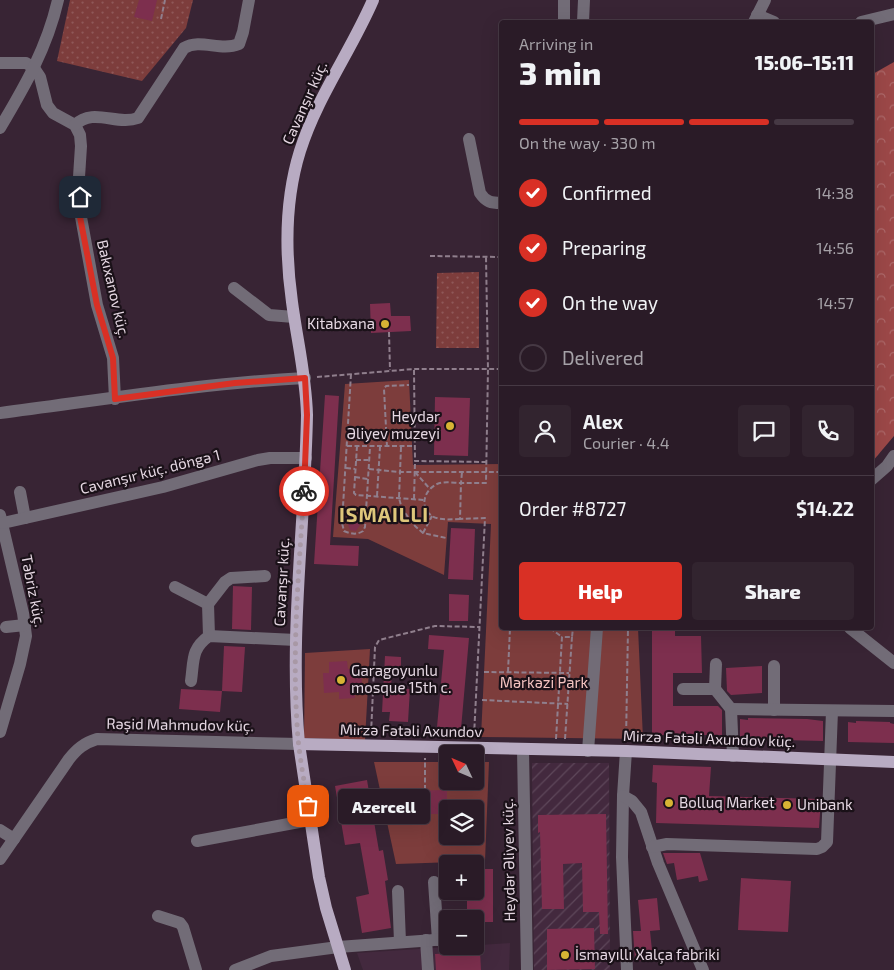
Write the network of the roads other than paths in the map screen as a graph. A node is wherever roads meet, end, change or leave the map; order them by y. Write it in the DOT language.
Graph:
graph roads {
  1 [pos="58,0"];
  2 [pos="248,0"];
  3 [pos="373,0"];
  4 [pos="564,0"];
  5 [pos="584,0"];
  6 [pos="765,0"];
  7 [pos="894,14"];
  8 [pos="756,19"];
  9 [pos="564,20"];
  10 [pos="583,20"];
  11 [pos="868,20"];
  12 [pos="0,63"];
  13 [pos="34,68"];
  14 [pos="75,125"];
  15 [pos="0,128"];
  16 [pos="469,139"];
  17 [pos="499,202"];
  18 [pos="234,288"];
  19 [pos="294,317"];
  20 [pos="305,378"];
  21 [pos="115,399"];
  22 [pos="0,413"];
  23 [pos="894,456"];
  24 [pos="306,458"];
  25 [pos="874,477"];
  26 [pos="20,492"];
  27 [pos="25,518"];
  28 [pos="1,519"];
  29 [pos="3,543"];
  30 [pos="265,576"];
  31 [pos="175,587"];
  32 [pos="208,604"];
  33 [pos="25,625"];
  34 [pos="6,627"];
  35 [pos="597,630"];
  36 [pos="853,630"];
  37 [pos="209,636"];
  38 [pos="296,640"];
  39 [pos="894,663"];
  40 [pos="716,664"];
  41 [pos="774,666"];
  42 [pos="191,681"];
  43 [pos="683,689"];
  44 [pos="715,689"];
  45 [pos="732,709"];
  46 [pos="774,710"];
  47 [pos="832,711"];
  48 [pos="894,711"];
  49 [pos="0,732"];
  50 [pos="298,744"];
  51 [pos="523,750"];
  52 [pos="588,750"];
  53 [pos="626,751"];
  54 [pos="733,756"];
  55 [pos="830,760"];
  56 [pos="894,762"];
  57 [pos="623,796"];
  58 [pos="310,820"];
  59 [pos="0,830"];
  60 [pos="14,839"];
  61 [pos="197,841"];
  62 [pos="652,847"];
  63 [pos="0,859"];
  64 [pos="434,882"];
  65 [pos="398,891"];
  66 [pos="158,916"];
  67 [pos="437,940"];
  68 [pos="400,942"];
  69 [pos="338,947"];
  70 [pos="196,970"];
  71 [pos="235,970"];
  72 [pos="344,970"];
  73 [pos="428,970"];
  74 [pos="526,970"];
  75 [pos="628,970"];
  76 [pos="703,970"];
  1 -- 13 [label="street"];
  2 -- 14 [label="street"];
  3 -- 19 [label="main road, Cavanşır küç."];
  4 -- 9 [label="street"];
  5 -- 10 [label="street"];
  6 -- 8 [label="street"];
  7 -- 11 [label="street"];
  12 -- 13 [label="street"];
  13 -- 14 [label="street"];
  13 -- 15 [label="street"];
  14 -- 21 [label="street, Bakıxanov küç."];
  16 -- 17 [label="street"];
  18 -- 19 [label="street"];
  19 -- 20 [label="main road, Cavanşır küç."];
  20 -- 21 [label="street"];
  20 -- 24 [label="main road, Cavanşır küç."];
  21 -- 22 [label="street"];
  23 -- 25 [label="street"];
  24 -- 27 [label="street, Cavanşır küç. döngə 1"];
  24 -- 38 [label="main road, Cavanşır küç."];
  26 -- 27 [label="street"];
  27 -- 28 [label="street, Cavanşır küç. döngə 1"];
  28 -- 29 [label="street, Təbriz küç."];
  29 -- 33 [label="street, Təbriz küç."];
  30 -- 32 [label="street"];
  31 -- 32 [label="street"];
  32 -- 37 [label="street"];
  33 -- 34 [label="street"];
  33 -- 49 [label="street, Təbriz küç."];
  35 -- 52 [label="street"];
  36 -- 39 [label="street"];
  37 -- 38 [label="street"];
  37 -- 42 [label="street"];
  38 -- 50 [label="main road, Cavanşır küç."];
  40 -- 44 [label="street"];
  41 -- 46 [label="street"];
  43 -- 44 [label="street"];
  44 -- 45 [label="street"];
  45 -- 46 [label="street"];
  45 -- 54 [label="street"];
  46 -- 47 [label="street"];
  47 -- 48 [label="street"];
  47 -- 55 [label="street"];
  50 -- 51 [label="main road, Mirzə Fətəli Axundov"];
  50 -- 58 [label="main road, Cavanşır küç."];
  50 -- 60 [label="street, Rəşid Mahmudov küç."];
  51 -- 52 [label="main road, Mirzə Fətəli Axundov küç."];
  51 -- 74 [label="street, Heydər Əliyev küç."];
  52 -- 53 [label="main road, Mirzə Fətəli Axundov küç."];
  53 -- 54 [label="main road, Mirzə Fətəli Axundov küç."];
  53 -- 57 [label="street"];
  54 -- 55 [label="main road, Mirzə Fətəli Axundov küç."];
  55 -- 56 [label="main road, Mirzə Fətəli Axundov küç."];
  55 -- 62 [label="street"];
  57 -- 62 [label="street"];
  57 -- 75 [label="street"];
  58 -- 61 [label="street"];
  58 -- 69 [label="main road, Cavanşır küç."];
  59 -- 60 [label="street"];
  60 -- 63 [label="street, Rəşid Mahmudov küç."];
  62 -- 76 [label="street"];
  64 -- 67 [label="street"];
  65 -- 68 [label="street"];
  66 -- 70 [label="street"];
  67 -- 68 [label="street"];
  67 -- 73 [label="street"];
  68 -- 69 [label="street"];
  69 -- 71 [label="street"];
  69 -- 72 [label="main road, Cavanşır küç."];
}
